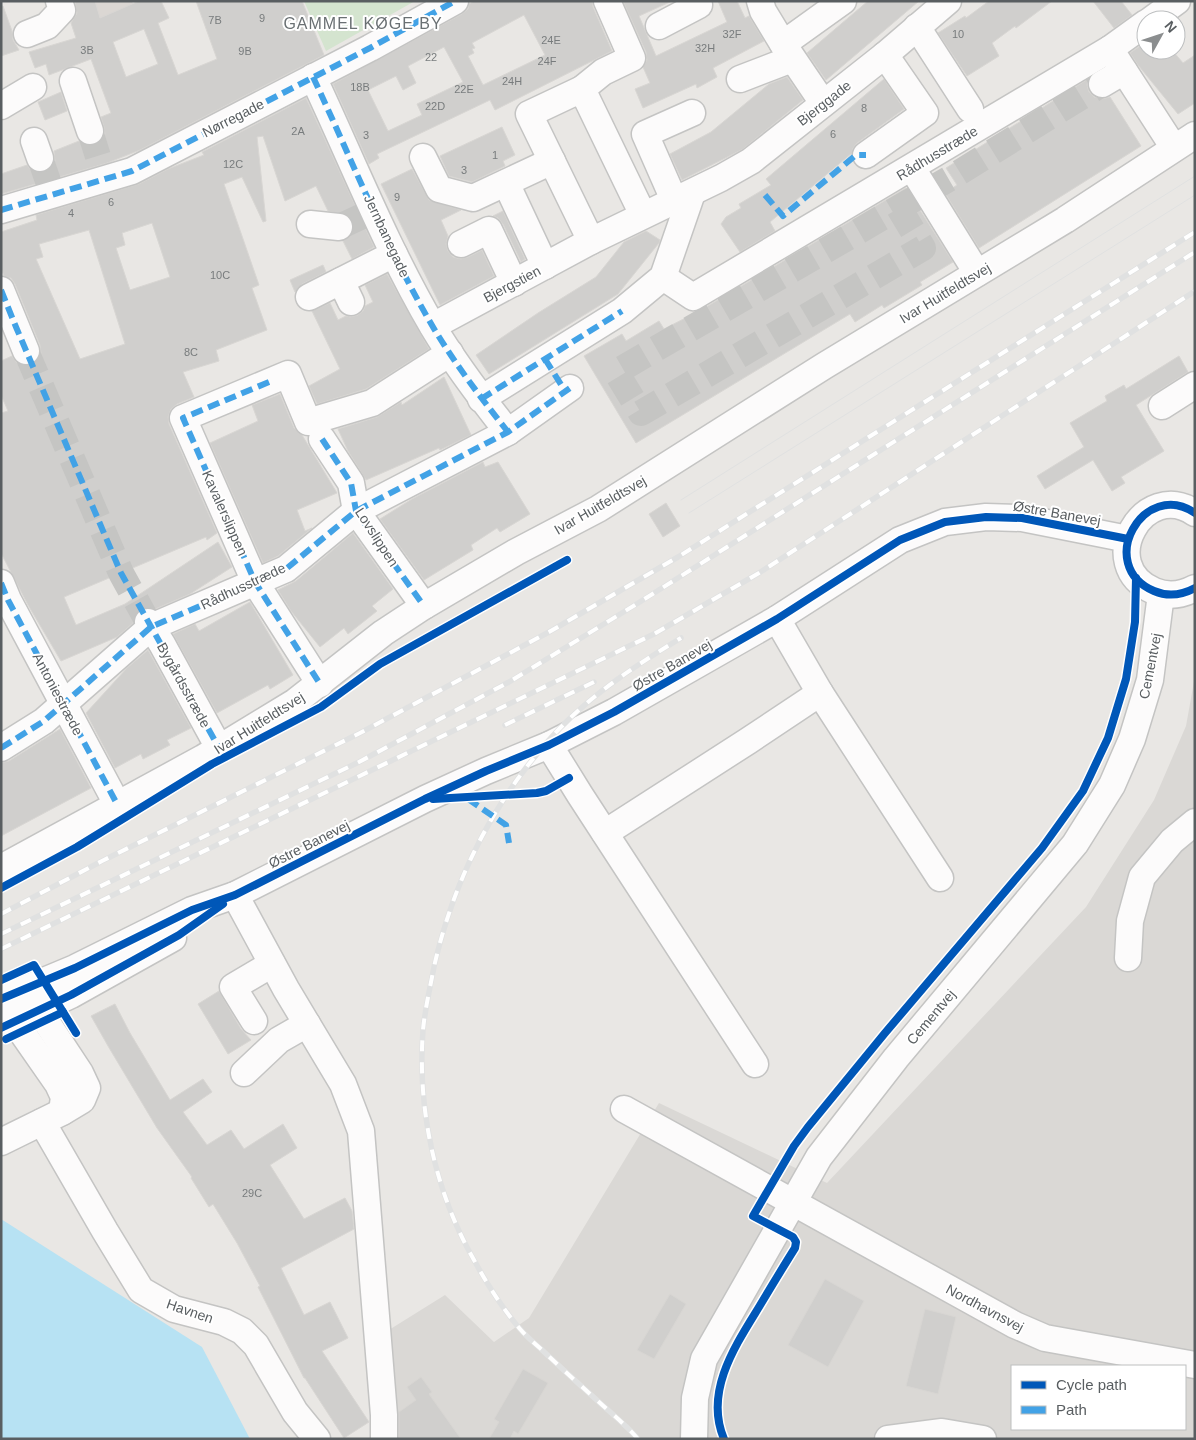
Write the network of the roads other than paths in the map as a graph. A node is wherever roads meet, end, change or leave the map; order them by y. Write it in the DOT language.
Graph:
graph roads {
  1 [pos="59,1"];
  2 [pos="455,1"];
  3 [pos="606,1"];
  4 [pos="698,1"];
  5 [pos="760,1"];
  6 [pos="843,1"];
  7 [pos="948,1"];
  8 [pos="1177,1"];
  9 [pos="1165,10"];
  10 [pos="659,26"];
  11 [pos="917,27"];
  12 [pos="1136,30"];
  13 [pos="27,34"];
  14 [pos="1110,49"];
  15 [pos="788,51"];
  16 [pos="885,54"];
  17 [pos="1124,71"];
  18 [pos="313,77"];
  19 [pos="740,79"];
  20 [pos="73,81"];
  21 [pos="1102,84"];
  22 [pos="33,87"];
  23 [pos="582,89"];
  24 [pos="823,103"];
  25 [pos="1,106"];
  26 [pos="970,109"];
  27 [pos="692,113"];
  28 [pos="90,131"];
  29 [pos="1184,142"];
  30 [pos="866,155"];
  31 [pos="423,156"];
  32 [pos="552,161"];
  33 [pos="912,168"];
  34 [pos="506,183"];
  35 [pos="683,196"];
  36 [pos="1,210"];
  37 [pos="643,215"];
  38 [pos="310,224"];
  39 [pos="339,227"];
  40 [pos="591,241"];
  41 [pos="461,244"];
  42 [pos="394,254"];
  43 [pos="545,266"];
  44 [pos="977,273"];
  45 [pos="663,277"];
  46 [pos="514,283"];
  47 [pos="1,290"];
  48 [pos="309,297"];
  49 [pos="433,326"];
  50 [pos="26,351"];
  51 [pos="450,353"];
  52 [pos="545,359"];
  53 [pos="1195,385"];
  54 [pos="477,393"];
  55 [pos="1162,406"];
  56 [pos="508,432"];
  57 [pos="322,439"];
  58 [pos="356,511"];
  59 [pos="1195,513"];
  60 [pos="1128,538"];
  61 [pos="255,582"];
  62 [pos="1,583"];
  63 [pos="1195,588"];
  64 [pos="1161,594"];
  65 [pos="424,606"];
  66 [pos="776,619"];
  67 [pos="149,624"];
  68 [pos="320,684"];
  69 [pos="820,693"];
  70 [pos="63,703"];
  71 [pos="549,745"];
  72 [pos="1,748"];
  73 [pos="219,748"];
  74 [pos="117,804"];
  75 [pos="1195,822"];
  76 [pos="605,833"];
  77 [pos="1,868"];
  78 [pos="940,878"];
  79 [pos="236,895"];
  80 [pos="1128,958"];
  81 [pos="272,964"];
  82 [pos="1,999"];
  83 [pos="32,1000"];
  84 [pos="5,1018"];
  85 [pos="254,1021"];
  86 [pos="307,1024"];
  87 [pos="755,1064"];
  88 [pos="244,1073"];
  89 [pos="624,1109"];
  90 [pos="52,1117"];
  91 [pos="1,1142"];
  92 [pos="793,1202"];
  93 [pos="1195,1364"];
  94 [pos="317,1439"];
  95 [pos="384,1439"];
  96 [pos="694,1439"];
  97 [pos="888,1439"];
  98 [pos="983,1439"];
  1 -- 13 [label="street"];
  2 -- 18 [label="street, Nørregade"];
  3 -- 23 [label="street"];
  4 -- 10 [label="street"];
  5 -- 15 [label="street"];
  6 -- 15 [label="street"];
  7 -- 11 [label="street, Bjerggade"];
  8 -- 9 [label="street"];
  11 -- 16 [label="street, Bjerggade"];
  11 -- 26 [label="street"];
  12 -- 14 [label="street, Rådhusstræde"];
  14 -- 17 [label="street"];
  14 -- 33 [label="street, Rådhusstræde"];
  15 -- 19 [label="street"];
  15 -- 24 [label="street"];
  16 -- 24 [label="street, Bjerggade"];
  16 -- 30 [label="street"];
  17 -- 21 [label="street"];
  17 -- 29 [label="street"];
  18 -- 36 [label="street, Nørregade"];
  18 -- 42 [label="street, Jernbanegade"];
  20 -- 28 [label="street"];
  22 -- 25 [label="street"];
  23 -- 32 [label="street"];
  23 -- 37 [label="street"];
  24 -- 35 [label="street, Bjerggade"];
  27 -- 35 [label="street"];
  29 -- 44 [label="street, Ivar Huitfeldtsvej"];
  31 -- 34 [label="street"];
  32 -- 34 [label="street"];
  32 -- 40 [label="street"];
  33 -- 44 [label="street"];
  33 -- 45 [label="street, Rådhusstræde"];
  34 -- 43 [label="street"];
  35 -- 37 [label="street, Bjerggade"];
  35 -- 45 [label="street"];
  37 -- 40 [label="street, Bjerggade"];
  38 -- 39 [label="street"];
  40 -- 43 [label="street, Bjergstien"];
  41 -- 46 [label="street"];
  42 -- 48 [label="street"];
  42 -- 49 [label="street, Jernbanegade"];
  43 -- 46 [label="street, Bjergstien"];
  44 -- 65 [label="street, Ivar Huitfeldtsvej"];
  45 -- 52 [label="street"];
  46 -- 49 [label="street, Bjergstien"];
  47 -- 50 [label="street"];
  49 -- 51 [label="street, Jernbanegade"];
  51 -- 54 [label="street, Jernbanegade"];
  51 -- 61 [label="street, Kavalerslippen"];
  52 -- 54 [label="street"];
  52 -- 56 [label="street, Rådhusstræde"];
  53 -- 55 [label="street"];
  54 -- 56 [label="street, Jernbanegade"];
  56 -- 58 [label="street, Rådhusstræde"];
  57 -- 58 [label="street, Lovslippen"];
  58 -- 61 [label="street, Rådhusstræde"];
  58 -- 65 [label="street, Lovslippen"];
  59 -- 60 [label="street"];
  60 -- 64 [label="street"];
  60 -- 66 [label="street, Østre Banevej"];
  61 -- 67 [label="street, Rådhusstræde"];
  61 -- 68 [label="street, Kavalerslippen"];
  62 -- 70 [label="street, Antoniestræde"];
  63 -- 64 [label="street"];
  64 -- 92 [label="street, Cementvej"];
  65 -- 68 [label="street, Ivar Huitfeldtsvej"];
  66 -- 69 [label="street"];
  66 -- 71 [label="street, Østre Banevej"];
  67 -- 70 [label="street, Rådhusstræde"];
  67 -- 73 [label="street, Bygårdsstræde"];
  68 -- 73 [label="street, Ivar Huitfeldtsvej"];
  69 -- 76 [label="street"];
  69 -- 78 [label="street"];
  70 -- 72 [label="street, Rådhusstræde"];
  70 -- 74 [label="street, Antoniestræde"];
  71 -- 76 [label="street"];
  71 -- 79 [label="street, Østre Banevej"];
  73 -- 74 [label="street, Ivar Huitfeldtsvej"];
  74 -- 77 [label="street, Ivar Huitfeldtsvej"];
  75 -- 80 [label="street"];
  76 -- 87 [label="street"];
  79 -- 81 [label="street"];
  79 -- 83 [label="street, Østre Banevej"];
  81 -- 85 [label="street"];
  81 -- 86 [label="street"];
  82 -- 83 [label="street"];
  83 -- 84 [label="street"];
  83 -- 90 [label="street"];
  84 -- 90 [label="street, Havnen"];
  86 -- 88 [label="street"];
  86 -- 95 [label="street"];
  89 -- 92 [label="street, Nordhavnsvej"];
  90 -- 91 [label="street"];
  90 -- 94 [label="street, Havnen"];
  92 -- 93 [label="street, Nordhavnsvej"];
  92 -- 96 [label="street, Cementvej"];
  97 -- 98 [label="street"];
}
